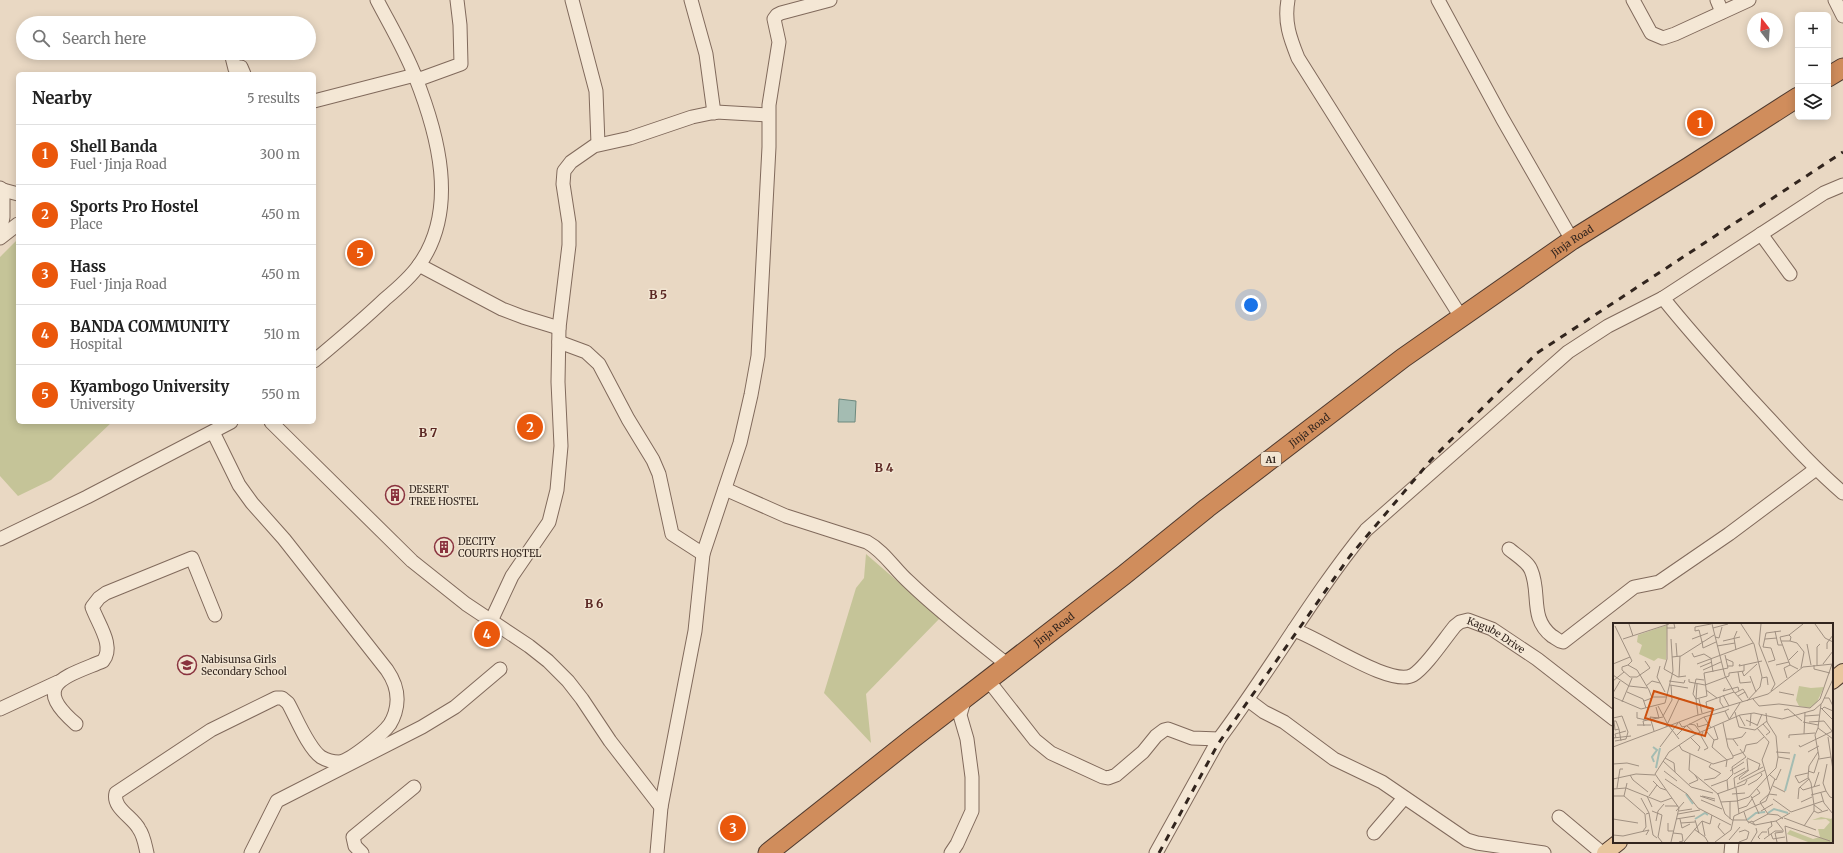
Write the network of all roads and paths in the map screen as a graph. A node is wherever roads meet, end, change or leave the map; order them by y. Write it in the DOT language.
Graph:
graph roads {
  1 [pos="377,0"];
  2 [pos="457,0"];
  3 [pos="572,0"];
  4 [pos="691,0"];
  5 [pos="830,0"];
  6 [pos="1288,0"];
  7 [pos="1438,0"];
  8 [pos="1717,0"];
  9 [pos="1749,0"];
  10 [pos="1835,0"];
  11 [pos="1636,1"];
  12 [pos="1722,12"];
  13 [pos="1843,16"];
  14 [pos="232,60"];
  15 [pos="1843,68"];
  16 [pos="243,72"];
  17 [pos="1831,75"];
  18 [pos="416,78"];
  19 [pos="1795,99"];
  20 [pos="316,101"];
  21 [pos="714,112"];
  22 [pos="768,115"];
  23 [pos="598,144"];
  24 [pos="1843,185"];
  25 [pos="2,189"];
  26 [pos="16,193"];
  27 [pos="16,226"];
  28 [pos="0,233"];
  29 [pos="1761,234"];
  30 [pos="0,238"];
  31 [pos="1572,240"];
  32 [pos="419,265"];
  33 [pos="1790,274"];
  34 [pos="1663,298"];
  35 [pos="1461,317"];
  36 [pos="559,328"];
  37 [pos="559,342"];
  38 [pos="316,359"];
  39 [pos="227,424"];
  40 [pos="273,424"];
  41 [pos="213,432"];
  42 [pos="1816,469"];
  43 [pos="725,489"];
  44 [pos="1843,493"];
  45 [pos="0,539"];
  46 [pos="1509,549"];
  47 [pos="704,554"];
  48 [pos="215,615"];
  49 [pos="492,621"];
  50 [pos="1294,630"];
  51 [pos="1008,665"];
  52 [pos="500,669"];
  53 [pos="988,680"];
  54 [pos="58,682"];
  55 [pos="965,698"];
  56 [pos="1248,700"];
  57 [pos="0,709"];
  58 [pos="1613,718"];
  59 [pos="76,724"];
  60 [pos="1219,739"];
  61 [pos="414,787"];
  62 [pos="1404,798"];
  63 [pos="661,807"];
  64 [pos="1559,817"];
  65 [pos="1374,833"];
  66 [pos="1618,843"];
  67 [pos="1732,843"];
  68 [pos="147,853"];
  69 [pos="251,853"];
  70 [pos="362,853"];
  71 [pos="657,853"];
  72 [pos="768,853"];
  73 [pos="951,853"];
  74 [pos="1156,853"];
  75 [pos="1544,853"];
  76 [pos="1602,853"];
  77 [pos="1605,853"];
  78 [pos="1731,853"];
  1 -- 18 [label="street"];
  2 -- 18 [label="street"];
  3 -- 23 [label="street"];
  4 -- 21 [label="street"];
  5 -- 22 [label="street"];
  6 -- 35 [label="street"];
  7 -- 31 [label="street"];
  8 -- 12 [label="street"];
  9 -- 12 [label="street"];
  10 -- 13 [label="street"];
  11 -- 12 [label="street"];
  14 -- 16 [label="street"];
  15 -- 17 [label="highway"];
  18 -- 20 [label="street"];
  18 -- 32 [label="street"];
  19 -- 31 [label="highway, Jinja Road / A1"];
  21 -- 22 [label="street"];
  21 -- 23 [label="street"];
  22 -- 43 [label="street"];
  23 -- 36 [label="street"];
  24 -- 29 [label="street"];
  25 -- 26 [label="street"];
  25 -- 28 [label="street"];
  27 -- 30 [label="street"];
  29 -- 33 [label="street"];
  29 -- 34 [label="street"];
  31 -- 35 [label="highway, Jinja Road / A1"];
  32 -- 36 [label="street"];
  32 -- 38 [label="street"];
  34 -- 42 [label="street"];
  34 -- 50 [label="street"];
  35 -- 51 [label="highway, Jinja Road / A1"];
  36 -- 37 [label="street"];
  37 -- 47 [label="street"];
  37 -- 49 [label="street"];
  39 -- 41 [label="street"];
  40 -- 49 [label="street"];
  41 -- 45 [label="street"];
  41 -- 68 [label="street"];
  42 -- 44 [label="street"];
  42 -- 46 [label="street"];
  43 -- 47 [label="street"];
  43 -- 51 [label="street"];
  47 -- 63 [label="street"];
  48 -- 54 [label="street"];
  49 -- 63 [label="street"];
  50 -- 56 [label="street"];
  50 -- 58 [label="street, Kagube Drive"];
  51 -- 53 [label="highway, Jinja Road / A1"];
  52 -- 69 [label="street"];
  53 -- 55 [label="highway, Jinja Road / A1"];
  53 -- 60 [label="street"];
  54 -- 57 [label="street"];
  54 -- 59 [label="street"];
  55 -- 72 [label="highway, Jinja Road / A1"];
  55 -- 73 [label="street"];
  56 -- 60 [label="street"];
  56 -- 62 [label="street"];
  60 -- 74 [label="street"];
  61 -- 70 [label="street"];
  62 -- 65 [label="street"];
  62 -- 75 [label="street"];
  63 -- 71 [label="street"];
  64 -- 76 [label="street"];
  66 -- 77 [label="main road"];
  67 -- 78 [label="street"];
}
